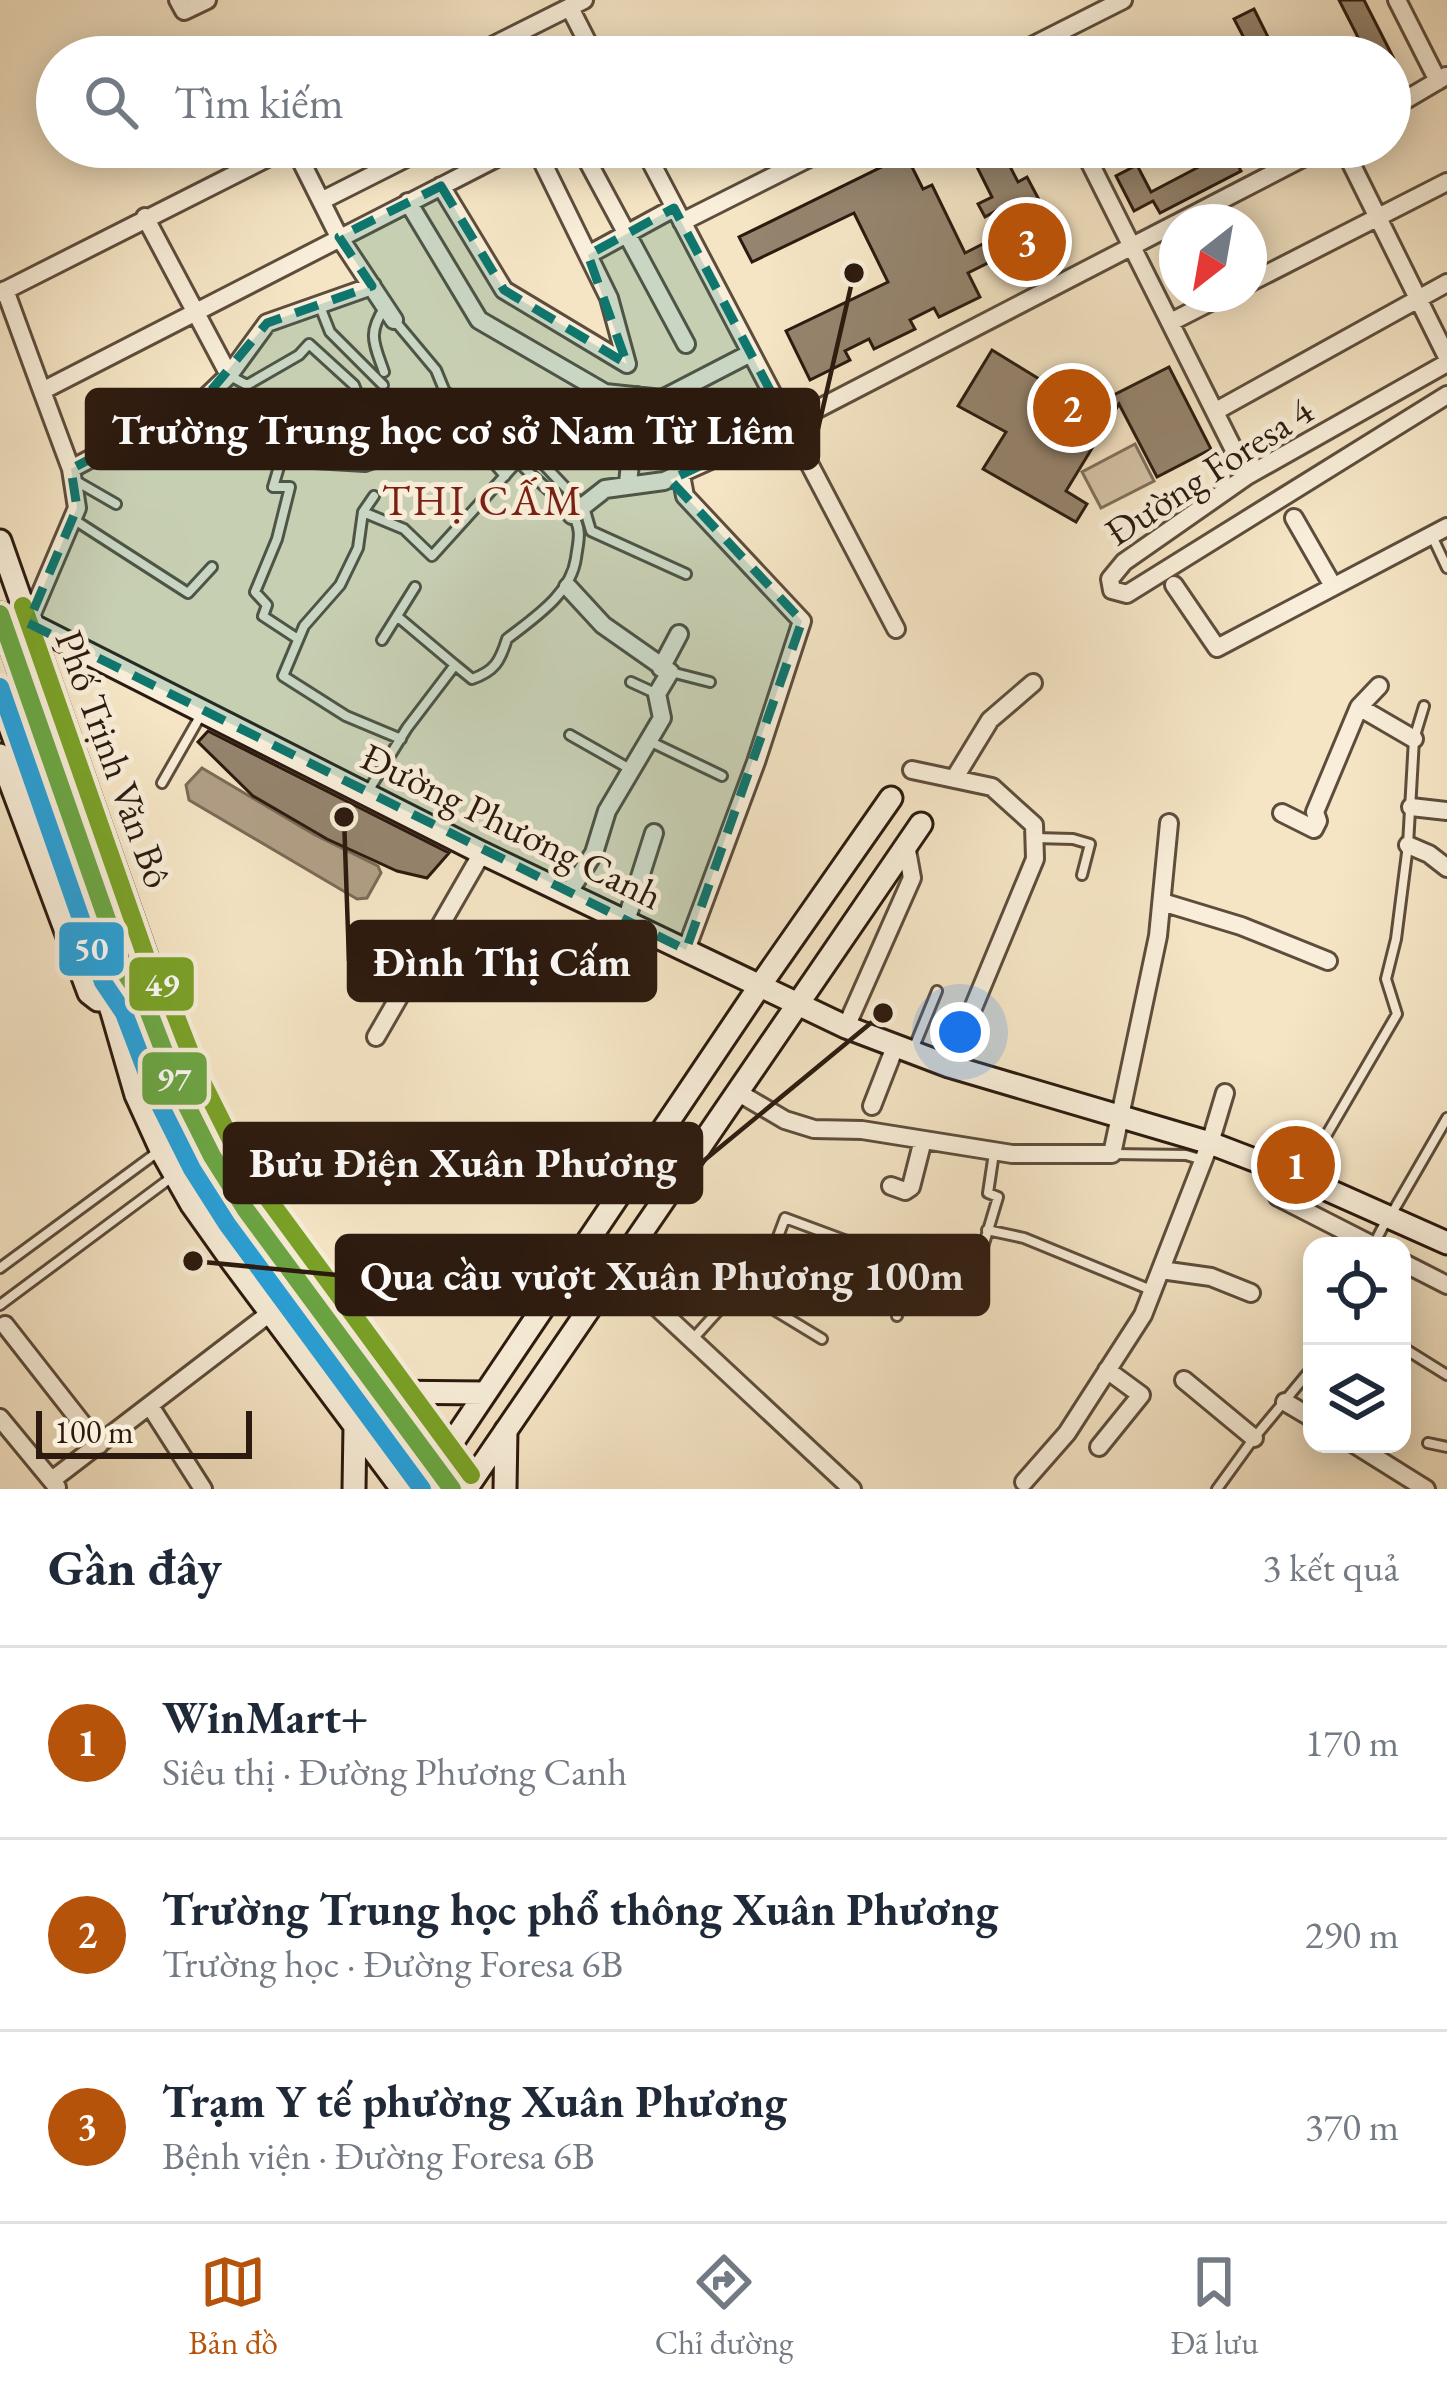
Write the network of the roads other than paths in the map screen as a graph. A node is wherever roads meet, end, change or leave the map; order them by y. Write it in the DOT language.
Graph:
graph roads {
  1 [pos="178,0"];
  2 [pos="207,0"];
  3 [pos="1123,0"];
  4 [pos="1397,0"];
  5 [pos="577,4"];
  6 [pos="512,36"];
  7 [pos="588,36"];
  8 [pos="1061,36"];
  9 [pos="1442,78"];
  10 [pos="1411,96"];
  11 [pos="247,168"];
  12 [pos="303,168"];
  13 [pos="386,168"];
  14 [pos="477,168"];
  15 [pos="545,168"];
  16 [pos="591,168"];
  17 [pos="654,168"];
  18 [pos="784,168"];
  19 [pos="1093,168"];
  20 [pos="1283,168"];
  21 [pos="1353,168"];
  22 [pos="1447,182"];
  23 [pos="441,186"];
  24 [pos="321,201"];
  25 [pos="408,202"];
  26 [pos="1213,204"];
  27 [pos="678,215"];
  28 [pos="145,217"];
  29 [pos="1378,218"];
  30 [pos="1159,232"];
  31 [pos="627,233"];
  32 [pos="339,236"];
  33 [pos="1132,246"];
  34 [pos="588,255"];
  35 [pos="1267,274"];
  36 [pos="1447,283"];
  37 [pos="372,286"];
  38 [pos="3,292"];
  39 [pos="1418,299"];
  40 [pos="318,303"];
  41 [pos="196,310"];
  42 [pos="1191,312"];
  43 [pos="390,313"];
  44 [pos="1171,322"];
  45 [pos="686,344"];
  46 [pos="751,353"];
  47 [pos="1447,360"];
  48 [pos="384,372"];
  49 [pos="229,375"];
  50 [pos="383,386"];
  51 [pos="42,391"];
  52 [pos="445,392"];
  53 [pos="1447,395"];
  54 [pos="637,396"];
  55 [pos="1216,411"];
  56 [pos="788,424"];
  57 [pos="372,428"];
  58 [pos="481,448"];
  59 [pos="73,474"];
  60 [pos="505,476"];
  61 [pos="1247,476"];
  62 [pos="672,478"];
  63 [pos="628,483"];
  64 [pos="374,496"];
  65 [pos="116,504"];
  66 [pos="578,511"];
  67 [pos="363,512"];
  68 [pos="1294,518"];
  69 [pos="73,519"];
  70 [pos="1439,531"];
  71 [pos="594,533"];
  72 [pos="0,541"];
  73 [pos="582,542"];
  74 [pos="4,567"];
  75 [pos="212,567"];
  76 [pos="1447,568"];
  77 [pos="686,574"];
  78 [pos="1174,585"];
  79 [pos="1333,586"];
  80 [pos="415,587"];
  81 [pos="568,587"];
  82 [pos="0,614"];
  83 [pos="398,617"];
  84 [pos="28,623"];
  85 [pos="896,629"];
  86 [pos="679,634"];
  87 [pos="298,639"];
  88 [pos="382,640"];
  89 [pos="454,665"];
  90 [pos="665,670"];
  91 [pos="631,682"];
  92 [pos="710,682"];
  93 [pos="1033,683"];
  94 [pos="1379,686"];
  95 [pos="657,694"];
  96 [pos="0,699"];
  97 [pos="1424,706"];
  98 [pos="1359,707"];
  99 [pos="202,712"];
  100 [pos="570,735"];
  101 [pos="401,739"];
  102 [pos="1414,739"];
  103 [pos="649,741"];
  104 [pos="0,755"];
  105 [pos="632,770"];
  106 [pos="912,770"];
  107 [pos="722,776"];
  108 [pos="954,779"];
  109 [pos="162,783"];
  110 [pos="365,795"];
  111 [pos="891,798"];
  112 [pos="1412,807"];
  113 [pos="1447,811"];
  114 [pos="1282,813"];
  115 [pos="1169,823"];
  116 [pos="921,824"];
  117 [pos="654,833"];
  118 [pos="1034,838"];
  119 [pos="906,844"];
  120 [pos="1408,845"];
  121 [pos="482,853"];
  122 [pos="1447,868"];
  123 [pos="1082,875"];
  124 [pos="568,892"];
  125 [pos="1162,902"];
  126 [pos="626,921"];
  127 [pos="686,950"];
  128 [pos="1328,962"];
  129 [pos="759,987"];
  130 [pos="937,991"];
  131 [pos="145,1002"];
  132 [pos="798,1005"];
  133 [pos="112,1012"];
  134 [pos="847,1027"];
  135 [pos="376,1036"];
  136 [pos="903,1050"];
  137 [pos="949,1066"];
  138 [pos="1225,1093"];
  139 [pos="739,1094"];
  140 [pos="872,1106"];
  141 [pos="1118,1114"];
  142 [pos="1447,1118"];
  143 [pos="922,1140"];
  144 [pos="160,1150"];
  145 [pos="994,1151"];
  146 [pos="1207,1152"];
  147 [pos="1112,1154"];
  148 [pos="174,1175"];
  149 [pos="1301,1178"];
  150 [pos="891,1186"];
  151 [pos="1277,1198"];
  152 [pos="1389,1216"];
  153 [pos="987,1230"];
  154 [pos="1356,1237"];
  155 [pos="1378,1237"];
  156 [pos="1447,1243"];
  157 [pos="773,1250"];
  158 [pos="911,1267"];
  159 [pos="1411,1267"];
  160 [pos="0,1268"];
  161 [pos="617,1270"];
  162 [pos="1160,1270"];
  163 [pos="1447,1285"];
  164 [pos="849,1287"];
  165 [pos="738,1288"];
  166 [pos="1153,1291"];
  167 [pos="1251,1293"];
  168 [pos="0,1305"];
  169 [pos="270,1313"];
  170 [pos="897,1316"];
  171 [pos="5,1325"];
  172 [pos="822,1340"];
  173 [pos="690,1342"];
  174 [pos="1411,1353"];
  175 [pos="1107,1370"];
  176 [pos="1447,1376"];
  177 [pos="1303,1379"];
  178 [pos="1184,1380"];
  179 [pos="380,1392"];
  180 [pos="485,1393"];
  181 [pos="1285,1402"];
  182 [pos="150,1406"];
  183 [pos="1303,1413"];
  184 [pos="0,1418"];
  185 [pos="355,1425"];
  186 [pos="506,1430"];
  187 [pos="1254,1438"];
  188 [pos="1428,1443"];
  189 [pos="99,1445"];
  190 [pos="1099,1447"];
  191 [pos="1447,1447"];
  192 [pos="1368,1453"];
  193 [pos="435,1466"];
  194 [pos="1024,1482"];
  195 [pos="55,1485"];
  196 [pos="203,1489"];
  197 [pos="354,1489"];
  198 [pos="402,1489"];
  199 [pos="422,1489"];
  200 [pos="452,1489"];
  201 [pos="466,1489"];
  202 [pos="505,1489"];
  203 [pos="852,1489"];
  204 [pos="1217,1489"];
  205 [pos="1426,1489"];
  1 -- 2 [label="street"];
  3 -- 8 [label="street"];
  4 -- 9 [label="street"];
  5 -- 6 [label="street"];
  5 -- 7 [label="street"];
  9 -- 10 [label="street"];
  11 -- 28 [label="street"];
  12 -- 24 [label="street"];
  13 -- 24 [label="street"];
  14 -- 23 [label="street"];
  15 -- 34 [label="street"];
  16 -- 31 [label="street"];
  17 -- 27 [label="street"];
  18 -- 27 [label="street"];
  19 -- 33 [label="street"];
  20 -- 26 [label="street"];
  21 -- 29 [label="street"];
  22 -- 29 [label="street"];
  23 -- 25 [label="street"];
  23 -- 34 [label="street"];
  24 -- 32 [label="street"];
  25 -- 32 [label="street"];
  25 -- 54 [label="street"];
  27 -- 31 [label="street"];
  27 -- 46 [label="street"];
  28 -- 38 [label="street"];
  28 -- 41 [label="street"];
  29 -- 35 [label="street"];
  29 -- 39 [label="street"];
  30 -- 33 [label="street"];
  31 -- 34 [label="street"];
  31 -- 45 [label="street"];
  32 -- 37 [label="street"];
  32 -- 41 [label="street"];
  33 -- 44 [label="street"];
  33 -- 56 [label="street"];
  36 -- 39 [label="street"];
  37 -- 40 [label="street"];
  37 -- 43 [label="street"];
  38 -- 51 [label="street"];
  39 -- 47 [label="street"];
  39 -- 55 [label="street"];
  40 -- 49 [label="street"];
  40 -- 50 [label="lane"];
  41 -- 49 [label="street"];
  41 -- 51 [label="street"];
  42 -- 44 [label="street"];
  43 -- 48 [label="lane"];
  43 -- 52 [label="lane"];
  44 -- 55 [label="street"];
  46 -- 54 [label="street"];
  46 -- 56 [label="street"];
  47 -- 61 [label="street, Đường Foresa 4"];
  49 -- 57 [label="lane"];
  49 -- 59 [label="street"];
  51 -- 59 [label="street"];
  52 -- 57 [label="lane"];
  52 -- 66 [label="lane"];
  53 -- 61 [label="street, Đường Foresa 4"];
  54 -- 63 [label="street"];
  55 -- 61 [label="street"];
  56 -- 62 [label="street"];
  56 -- 85 [label="street"];
  57 -- 87 [label="lane"];
  58 -- 60 [label="lane"];
  59 -- 65 [label="lane"];
  59 -- 69 [label="street"];
  60 -- 66 [label="lane"];
  60 -- 67 [label="lane"];
  62 -- 63 [label="street"];
  62 -- 127 [label="street"];
  63 -- 66 [label="street"];
  64 -- 67 [label="lane"];
  66 -- 71 [label="lane"];
  66 -- 73 [label="lane"];
  67 -- 87 [label="lane"];
  68 -- 79 [label="street"];
  69 -- 75 [label="lane"];
  69 -- 84 [label="street"];
  70 -- 76 [label="lane"];
  70 -- 79 [label="street"];
  71 -- 73 [label="lane"];
  71 -- 77 [label="lane"];
  72 -- 74 [label="street, Phố Trịnh Văn Bô"];
  73 -- 81 [label="lane"];
  74 -- 84 [label="street, Phố Trịnh Văn Bô"];
  78 -- 79 [label="street"];
  80 -- 83 [label="lane"];
  81 -- 89 [label="lane"];
  81 -- 90 [label="street"];
  82 -- 131 [label="street"];
  83 -- 88 [label="lane"];
  83 -- 89 [label="lane"];
  84 -- 99 [label="street, Đường Phương Canh"];
  84 -- 131 [label="street, Phố Trịnh Văn Bô"];
  86 -- 90 [label="street"];
  87 -- 101 [label="lane"];
  89 -- 101 [label="lane"];
  90 -- 92 [label="lane"];
  90 -- 95 [label="street"];
  91 -- 95 [label="lane"];
  93 -- 108 [label="street"];
  94 -- 98 [label="street"];
  95 -- 103 [label="street"];
  96 -- 133 [label="street"];
  97 -- 102 [label="lane"];
  98 -- 102 [label="street"];
  98 -- 114 [label="street"];
  99 -- 109 [label="lane"];
  99 -- 110 [label="street, Đường Phương Canh"];
  100 -- 105 [label="lane"];
  101 -- 110 [label="lane"];
  102 -- 112 [label="lane"];
  103 -- 105 [label="street"];
  103 -- 107 [label="lane"];
  104 -- 133 [label="street"];
  105 -- 124 [label="street"];
  106 -- 108 [label="street"];
  108 -- 118 [label="street"];
  110 -- 121 [label="street, Đường Phương Canh"];
  111 -- 129 [label="street"];
  112 -- 113 [label="street"];
  112 -- 120 [label="lane"];
  115 -- 125 [label="street"];
  116 -- 119 [label="street"];
  117 -- 126 [label="street"];
  118 -- 123 [label="lane"];
  118 -- 137 [label="street"];
  119 -- 132 [label="street"];
  119 -- 134 [label="street"];
  120 -- 122 [label="street"];
  120 -- 149 [label="lane"];
  121 -- 124 [label="street, Đường Phương Canh"];
  121 -- 135 [label="street"];
  124 -- 126 [label="street, Đường Phương Canh"];
  125 -- 128 [label="street"];
  125 -- 141 [label="street"];
  126 -- 127 [label="street, Đường Phương Canh"];
  127 -- 129 [label="street, Đường Phương Canh"];
  129 -- 132 [label="street, Đường Phương Canh"];
  129 -- 180 [label="street"];
  130 -- 136 [label="lane"];
  131 -- 179 [label="street"];
  132 -- 134 [label="street, Đường Phương Canh"];
  132 -- 139 [label="street"];
  133 -- 144 [label="street"];
  134 -- 136 [label="street, Đường Phương Canh"];
  136 -- 137 [label="street, Đường Phương Canh"];
  136 -- 140 [label="street"];
  137 -- 141 [label="street, Đường Phương Canh"];
  138 -- 146 [label="street"];
  139 -- 143 [label="street"];
  139 -- 161 [label="street"];
  141 -- 146 [label="street, Đường Phương Canh"];
  141 -- 147 [label="street"];
  142 -- 152 [label="lane"];
  143 -- 145 [label="street"];
  143 -- 150 [label="street"];
  144 -- 148 [label="street"];
  144 -- 160 [label="lane"];
  145 -- 147 [label="street"];
  145 -- 153 [label="lane"];
  146 -- 147 [label="lane"];
  146 -- 149 [label="street, Đường Phương Canh"];
  146 -- 162 [label="street"];
  148 -- 168 [label="lane"];
  148 -- 169 [label="street"];
  149 -- 152 [label="street, Đường Phương Canh"];
  151 -- 154 [label="street"];
  152 -- 155 [label="lane"];
  152 -- 156 [label="street, Đường Phương Canh"];
  153 -- 158 [label="lane"];
  153 -- 166 [label="lane"];
  157 -- 158 [label="lane"];
  157 -- 164 [label="lane"];
  157 -- 165 [label="lane"];
  158 -- 170 [label="lane"];
  159 -- 163 [label="street"];
  161 -- 173 [label="street"];
  161 -- 186 [label="street"];
  162 -- 166 [label="street"];
  162 -- 167 [label="street"];
  165 -- 172 [label="lane"];
  165 -- 173 [label="lane"];
  166 -- 175 [label="street"];
  169 -- 182 [label="street"];
  169 -- 185 [label="street"];
  171 -- 189 [label="street"];
  173 -- 203 [label="street"];
  174 -- 176 [label="lane"];
  175 -- 190 [label="street"];
  175 -- 194 [label="street"];
  177 -- 181 [label="lane"];
  178 -- 187 [label="street"];
  179 -- 180 [label="street"];
  179 -- 193 [label="street"];
  180 -- 193 [label="street"];
  181 -- 183 [label="street"];
  181 -- 187 [label="lane"];
  182 -- 189 [label="street"];
  182 -- 196 [label="street"];
  184 -- 195 [label="street"];
  185 -- 197 [label="street"];
  185 -- 198 [label="street"];
  186 -- 201 [label="street"];
  186 -- 202 [label="street"];
  187 -- 204 [label="lane"];
  188 -- 191 [label="lane"];
  189 -- 195 [label="street"];
  192 -- 205 [label="street"];
  193 -- 199 [label="street"];
  193 -- 200 [label="street"];
}
